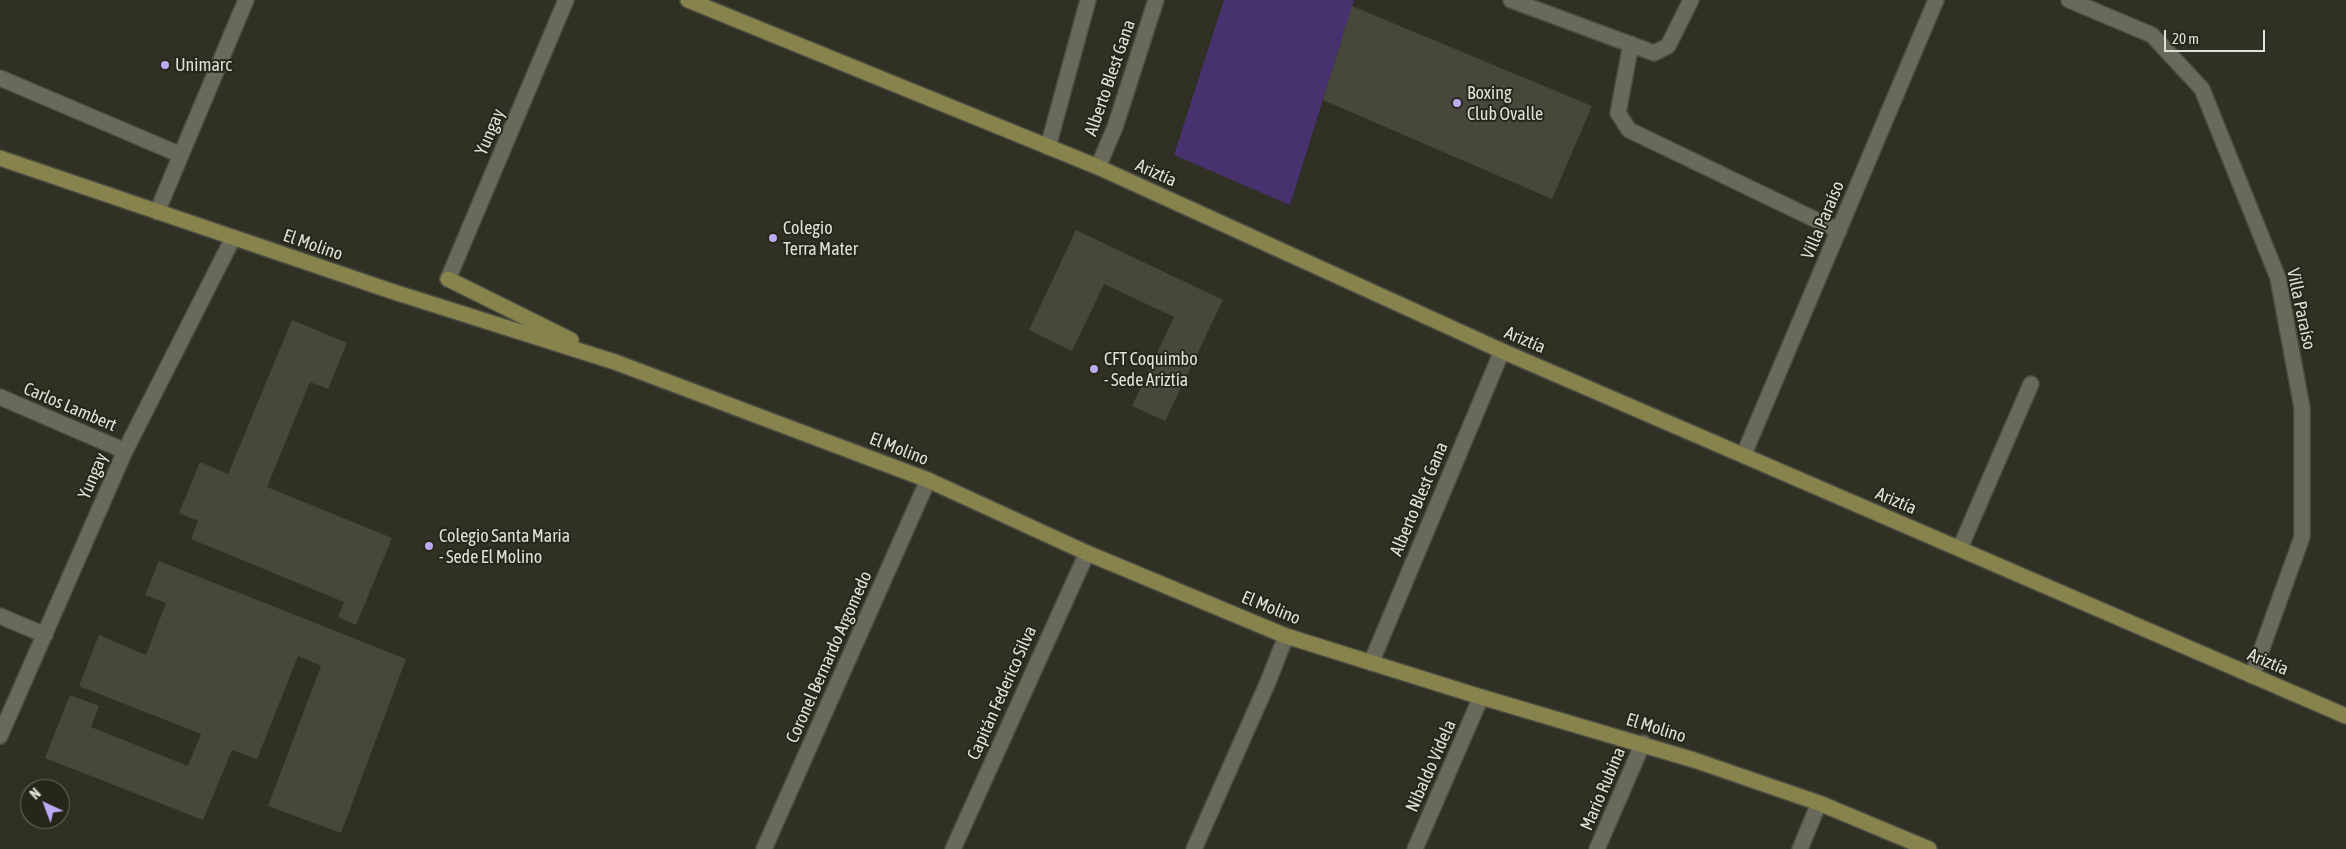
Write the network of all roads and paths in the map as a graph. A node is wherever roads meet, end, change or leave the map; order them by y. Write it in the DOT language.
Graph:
graph roads {
  1 [pos="246,0"];
  2 [pos="566,0"];
  3 [pos="688,0"];
  4 [pos="1088,0"];
  5 [pos="1156,0"];
  6 [pos="1510,0"];
  7 [pos="1691,0"];
  8 [pos="1936,0"];
  9 [pos="2069,0"];
  10 [pos="1631,44"];
  11 [pos="0,78"];
  12 [pos="1048,147"];
  13 [pos="181,155"];
  14 [pos="0,158"];
  15 [pos="1098,167"];
  16 [pos="157,212"];
  17 [pos="1839,231"];
  18 [pos="233,238"];
  19 [pos="448,279"];
  20 [pos="1502,351"];
  21 [pos="615,362"];
  22 [pos="2031,384"];
  23 [pos="0,397"];
  24 [pos="125,451"];
  25 [pos="1744,454"];
  26 [pos="928,480"];
  27 [pos="1960,548"];
  28 [pos="1086,553"];
  29 [pos="0,616"];
  30 [pos="45,635"];
  31 [pos="1286,636"];
  32 [pos="1372,663"];
  33 [pos="2252,676"];
  34 [pos="1481,697"];
  35 [pos="2346,716"];
  36 [pos="0,736"];
  37 [pos="1643,743"];
  38 [pos="1819,803"];
  39 [pos="764,849"];
  40 [pos="953,849"];
  41 [pos="1194,849"];
  42 [pos="1415,849"];
  43 [pos="1597,849"];
  44 [pos="1800,849"];
  45 [pos="1929,849"];
  1 -- 13 [label="street"];
  2 -- 19 [label="street, Yungay"];
  3 -- 12 [label="main road, Ariztía"];
  4 -- 12 [label="street"];
  5 -- 15 [label="street, Alberto Blest Gana"];
  6 -- 10 [label="street"];
  7 -- 10 [label="street"];
  8 -- 17 [label="street, Villa Paraíso"];
  9 -- 33 [label="street, Villa Paraíso"];
  10 -- 17 [label="street"];
  11 -- 13 [label="street"];
  12 -- 15 [label="main road, Ariztía"];
  13 -- 16 [label="street"];
  14 -- 16 [label="main road, El Molino"];
  15 -- 20 [label="main road, Ariztía"];
  16 -- 18 [label="main road, El Molino"];
  17 -- 25 [label="street, Villa Paraíso"];
  18 -- 21 [label="main road, El Molino"];
  18 -- 24 [label="street, Yungay"];
  19 -- 21 [label="main road, El Molino"];
  20 -- 25 [label="main road, Ariztía"];
  20 -- 32 [label="street, Alberto Blest Gana"];
  21 -- 26 [label="main road, El Molino"];
  22 -- 27 [label="street"];
  23 -- 24 [label="street, Carlos Lambert"];
  24 -- 30 [label="street, Yungay"];
  25 -- 27 [label="main road, Ariztía"];
  26 -- 28 [label="main road, El Molino"];
  26 -- 39 [label="street, Coronel Bernardo Argomedo"];
  27 -- 33 [label="main road, Ariztía"];
  28 -- 31 [label="main road, El Molino"];
  28 -- 40 [label="street, Capitán Federico Silva"];
  29 -- 30 [label="street"];
  30 -- 36 [label="street, Yungay"];
  31 -- 32 [label="main road, El Molino"];
  31 -- 41 [label="street"];
  32 -- 34 [label="main road, El Molino"];
  33 -- 35 [label="main road, Ariztía"];
  34 -- 37 [label="main road, El Molino"];
  34 -- 42 [label="street, Nibaldo Videla"];
  37 -- 38 [label="main road, El Molino"];
  37 -- 43 [label="street, Mario Rubina"];
  38 -- 44 [label="street"];
  38 -- 45 [label="main road, El Molino"];
}
